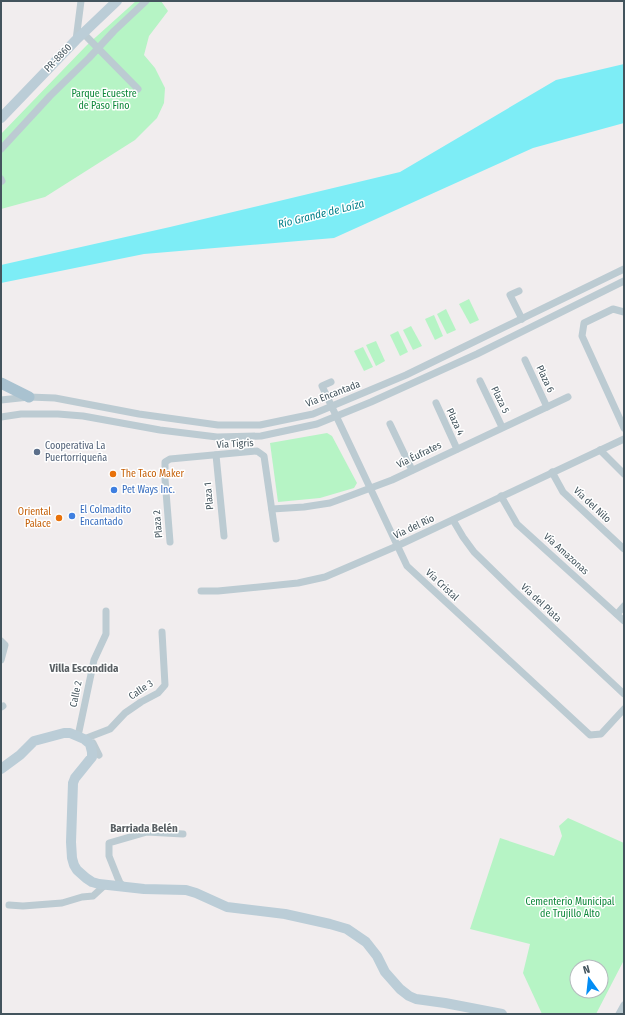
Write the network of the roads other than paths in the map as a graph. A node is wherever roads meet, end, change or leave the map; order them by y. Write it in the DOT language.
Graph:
graph roads {
  1 [pos="81,1"];
  2 [pos="117,1"];
  3 [pos="146,1"];
  4 [pos="80,36"];
  5 [pos="98,47"];
  6 [pos="138,89"];
  7 [pos="1,118"];
  8 [pos="1,149"];
  9 [pos="624,269"];
  10 [pos="624,281"];
  11 [pos="519,291"];
  12 [pos="624,312"];
  13 [pos="522,319"];
  14 [pos="526,360"];
  15 [pos="331,382"];
  16 [pos="480,382"];
  17 [pos="1,383"];
  18 [pos="29,397"];
  19 [pos="568,397"];
  20 [pos="1,400"];
  21 [pos="436,403"];
  22 [pos="331,407"];
  23 [pos="547,407"];
  24 [pos="1,417"];
  25 [pos="336,417"];
  26 [pos="390,424"];
  27 [pos="502,427"];
  28 [pos="624,428"];
  29 [pos="624,438"];
  30 [pos="457,448"];
  31 [pos="600,450"];
  32 [pos="216,455"];
  33 [pos="170,459"];
  34 [pos="412,470"];
  35 [pos="552,472"];
  36 [pos="624,474"];
  37 [pos="371,488"];
  38 [pos="501,496"];
  39 [pos="272,509"];
  40 [pos="453,520"];
  41 [pos="224,536"];
  42 [pos="276,539"];
  43 [pos="170,542"];
  44 [pos="397,546"];
  45 [pos="624,549"];
  46 [pos="201,591"];
  47 [pos="624,606"];
  48 [pos="106,611"];
  49 [pos="617,614"];
  50 [pos="624,621"];
  51 [pos="162,632"];
  52 [pos="1,641"];
  53 [pos="1,660"];
  54 [pos="624,694"];
  55 [pos="624,709"];
  56 [pos="84,737"];
  57 [pos="99,755"];
  58 [pos="4,767"];
  59 [pos="1,775"];
  60 [pos="183,834"];
  61 [pos="105,885"];
  62 [pos="125,887"];
  63 [pos="9,905"];
  64 [pos="624,1005"];
  65 [pos="502,1014"];
  66 [pos="619,1014"];
  1 -- 4 [label="street"];
  2 -- 4 [label="main road, PR-8860 / PR-8860"];
  3 -- 5 [label="street"];
  4 -- 5 [label="street"];
  4 -- 7 [label="main road, PR-8860 / PR-8860"];
  5 -- 6 [label="street"];
  5 -- 8 [label="street"];
  9 -- 13 [label="street, Vía Encantada"];
  10 -- 25 [label="street"];
  11 -- 13 [label="street"];
  12 -- 28 [label="street"];
  13 -- 22 [label="street, Vía Encantada"];
  14 -- 23 [label="street, Plaza 6"];
  15 -- 22 [label="street, Vía Cristal"];
  16 -- 27 [label="street, Plaza 5"];
  17 -- 18 [label="main road"];
  18 -- 20 [label="street, Vía Encantada"];
  18 -- 22 [label="street, Vía Encantada"];
  19 -- 23 [label="street, Vía Éufrates"];
  21 -- 30 [label="street, Plaza 4"];
  22 -- 25 [label="street, Vía Cristal"];
  23 -- 27 [label="street, Vía Éufrates"];
  24 -- 25 [label="street"];
  25 -- 37 [label="street, Vía Cristal"];
  26 -- 34 [label="street"];
  27 -- 30 [label="street, Vía Éufrates"];
  29 -- 31 [label="street, Vía del Río"];
  30 -- 34 [label="street, Vía Éufrates"];
  31 -- 35 [label="street, Vía del Río"];
  31 -- 36 [label="street"];
  32 -- 33 [label="street, Vía Tigris"];
  32 -- 39 [label="street, Vía Tigris"];
  32 -- 41 [label="street, Plaza 1"];
  33 -- 43 [label="street, Plaza 2"];
  34 -- 37 [label="street, Vía Éufrates"];
  35 -- 38 [label="street, Vía del Río"];
  35 -- 45 [label="street, Vía del Nilo"];
  37 -- 39 [label="street, Vía Éufrates"];
  37 -- 44 [label="street, Vía Cristal"];
  38 -- 40 [label="street, Vía del Río"];
  38 -- 49 [label="street, Vía Amazonas"];
  39 -- 42 [label="street, Vía Tigris"];
  40 -- 44 [label="street, Vía del Río"];
  40 -- 54 [label="street, Vía del Plata"];
  44 -- 46 [label="street, Vía del Río"];
  44 -- 55 [label="street, Vía Cristal"];
  47 -- 49 [label="street"];
  48 -- 56 [label="street, Calle 2"];
  49 -- 50 [label="street, Vía Amazonas"];
  51 -- 56 [label="street, Calle 3"];
  52 -- 53 [label="street"];
  56 -- 57 [label="street"];
  56 -- 58 [label="main road"];
  56 -- 61 [label="main road"];
  58 -- 59 [label="main road"];
  60 -- 62 [label="street"];
  61 -- 62 [label="main road"];
  61 -- 63 [label="street"];
  62 -- 65 [label="main road"];
  64 -- 66 [label="street"];
}
